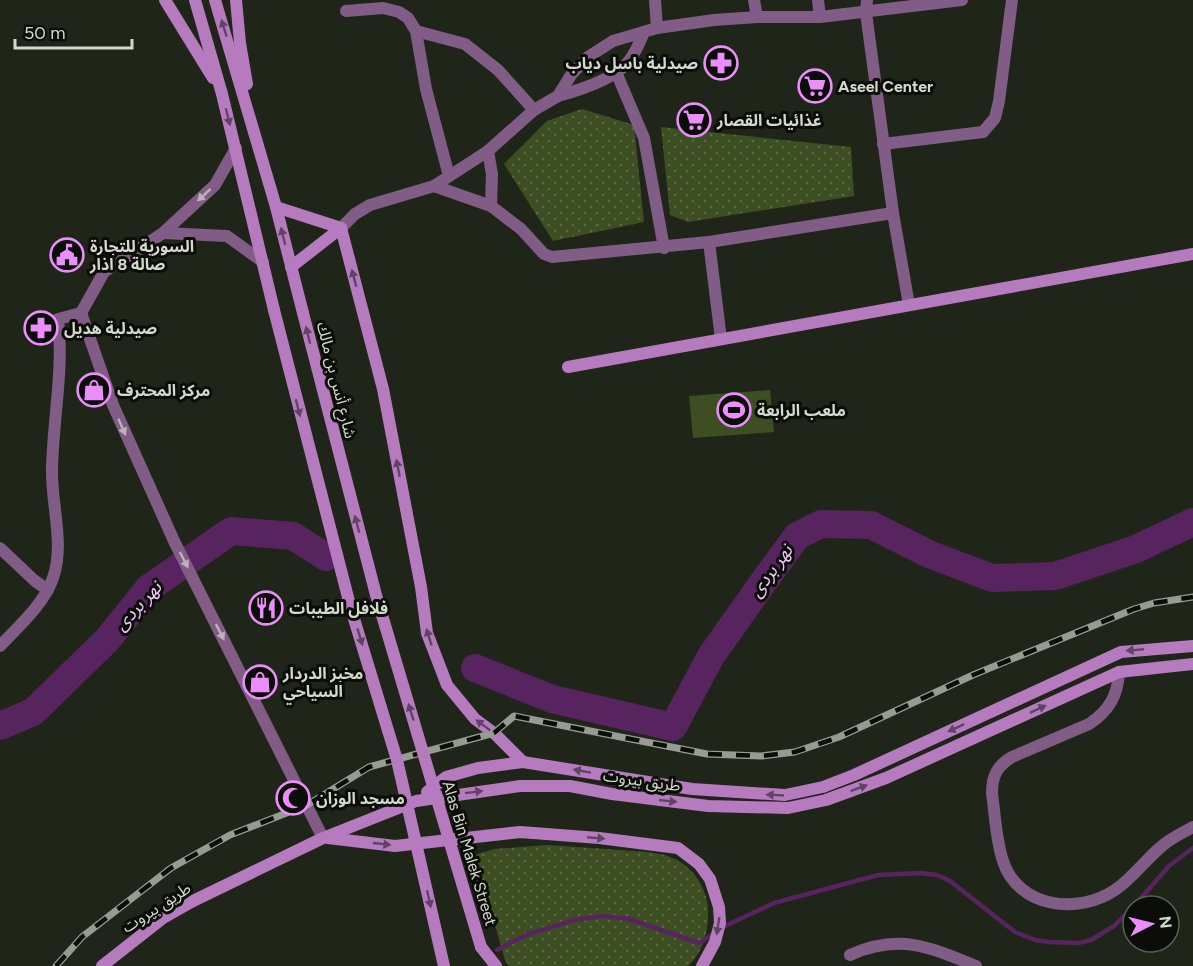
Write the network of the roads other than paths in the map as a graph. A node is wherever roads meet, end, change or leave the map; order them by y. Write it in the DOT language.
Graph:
graph roads {
  1 [pos="165,0"];
  2 [pos="195,0"];
  3 [pos="215,0"];
  4 [pos="228,0"];
  5 [pos="236,0"];
  6 [pos="655,0"];
  7 [pos="754,0"];
  8 [pos="818,0"];
  9 [pos="962,0"];
  10 [pos="1012,0"];
  11 [pos="866,6"];
  12 [pos="346,11"];
  13 [pos="757,17"];
  14 [pos="820,17"];
  15 [pos="657,28"];
  16 [pos="416,31"];
  17 [pos="644,32"];
  18 [pos="240,43"];
  19 [pos="616,72"];
  20 [pos="222,94"];
  21 [pos="558,96"];
  22 [pos="534,110"];
  23 [pos="258,144"];
  24 [pos="883,144"];
  25 [pos="236,148"];
  26 [pos="488,152"];
  27 [pos="449,176"];
  28 [pos="434,186"];
  29 [pos="491,206"];
  30 [pos="276,207"];
  31 [pos="893,213"];
  32 [pos="341,228"];
  33 [pos="163,233"];
  34 [pos="709,242"];
  35 [pos="664,248"];
  36 [pos="1193,254"];
  37 [pos="263,262"];
  38 [pos="291,267"];
  39 [pos="909,305"];
  40 [pos="81,313"];
  41 [pos="721,339"];
  42 [pos="568,367"];
  43 [pos="0,548"];
  44 [pos="48,590"];
  45 [pos="0,645"];
  46 [pos="1193,646"];
  47 [pos="1193,664"];
  48 [pos="1119,672"];
  49 [pos="523,762"];
  50 [pos="427,768"];
  51 [pos="416,801"];
  52 [pos="1193,827"];
  53 [pos="323,838"];
  54 [pos="481,947"];
  55 [pos="850,955"];
  56 [pos="705,962"];
  57 [pos="102,966"];
  58 [pos="444,966"];
  59 [pos="481,966"];
  60 [pos="496,966"];
  61 [pos="976,966"];
  1 -- 20 [label="street"];
  2 -- 20 [label="street"];
  23 -- 3 [label="street, شارع أنس بن مالك, one-way"];
  4 -- 18 [label="street"];
  5 -- 18 [label="street"];
  6 -- 15 [label="street"];
  7 -- 13 [label="street"];
  8 -- 14 [label="street"];
  9 -- 11 [label="street"];
  10 -- 24 [label="street"];
  11 -- 14 [label="street"];
  11 -- 24 [label="street"];
  12 -- 16 [label="street"];
  13 -- 14 [label="street"];
  13 -- 15 [label="street"];
  15 -- 17 [label="street"];
  16 -- 22 [label="street"];
  16 -- 27 [label="street"];
  17 -- 19 [label="street"];
  17 -- 21 [label="street"];
  18 -- 23 [label="street"];
  19 -- 21 [label="street"];
  19 -- 35 [label="street"];
  20 -- 25 [label="street, one-way"];
  21 -- 22 [label="street"];
  22 -- 26 [label="street"];
  23 -- 30 [label="street, شارع أنس بن مالك"];
  24 -- 31 [label="street"];
  25 -- 33 [label="street, one-way"];
  25 -- 37 [label="street"];
  26 -- 27 [label="street"];
  26 -- 29 [label="street"];
  27 -- 28 [label="street"];
  28 -- 29 [label="street"];
  28 -- 32 [label="street"];
  29 -- 35 [label="street"];
  30 -- 32 [label="street"];
  38 -- 30 [label="street, شارع أنس بن مالك, one-way"];
  31 -- 34 [label="street"];
  31 -- 39 [label="street"];
  32 -- 38 [label="street"];
  49 -- 32 [label="street, one-way"];
  33 -- 37 [label="street"];
  33 -- 40 [label="street"];
  34 -- 35 [label="street"];
  34 -- 41 [label="street"];
  36 -- 39 [label="street"];
  37 -- 58 [label="street, one-way, bridge"];
  50 -- 38 [label="street, شارع أنس بن مالك, one-way, bridge"];
  39 -- 41 [label="street"];
  40 -- 44 [label="street"];
  40 -- 53 [label="street, one-way"];
  41 -- 42 [label="street"];
  43 -- 44 [label="street"];
  44 -- 45 [label="street"];
  46 -- 49 [label="street, one-way"];
  47 -- 48 [label="street, طريق بيروت"];
  51 -- 48 [label="street, طريق بيروت, one-way"];
  48 -- 52 [label="street"];
  49 -- 51 [label="street"];
  50 -- 54 [label="street, Alas Bin Malek Street, bridge"];
  51 -- 53 [label="street, طريق بيروت"];
  53 -- 56 [label="street, one-way"];
  53 -- 57 [label="street, طريق بيروت"];
  54 -- 59 [label="street"];
  54 -- 60 [label="street"];
  55 -- 61 [label="street"];
}
